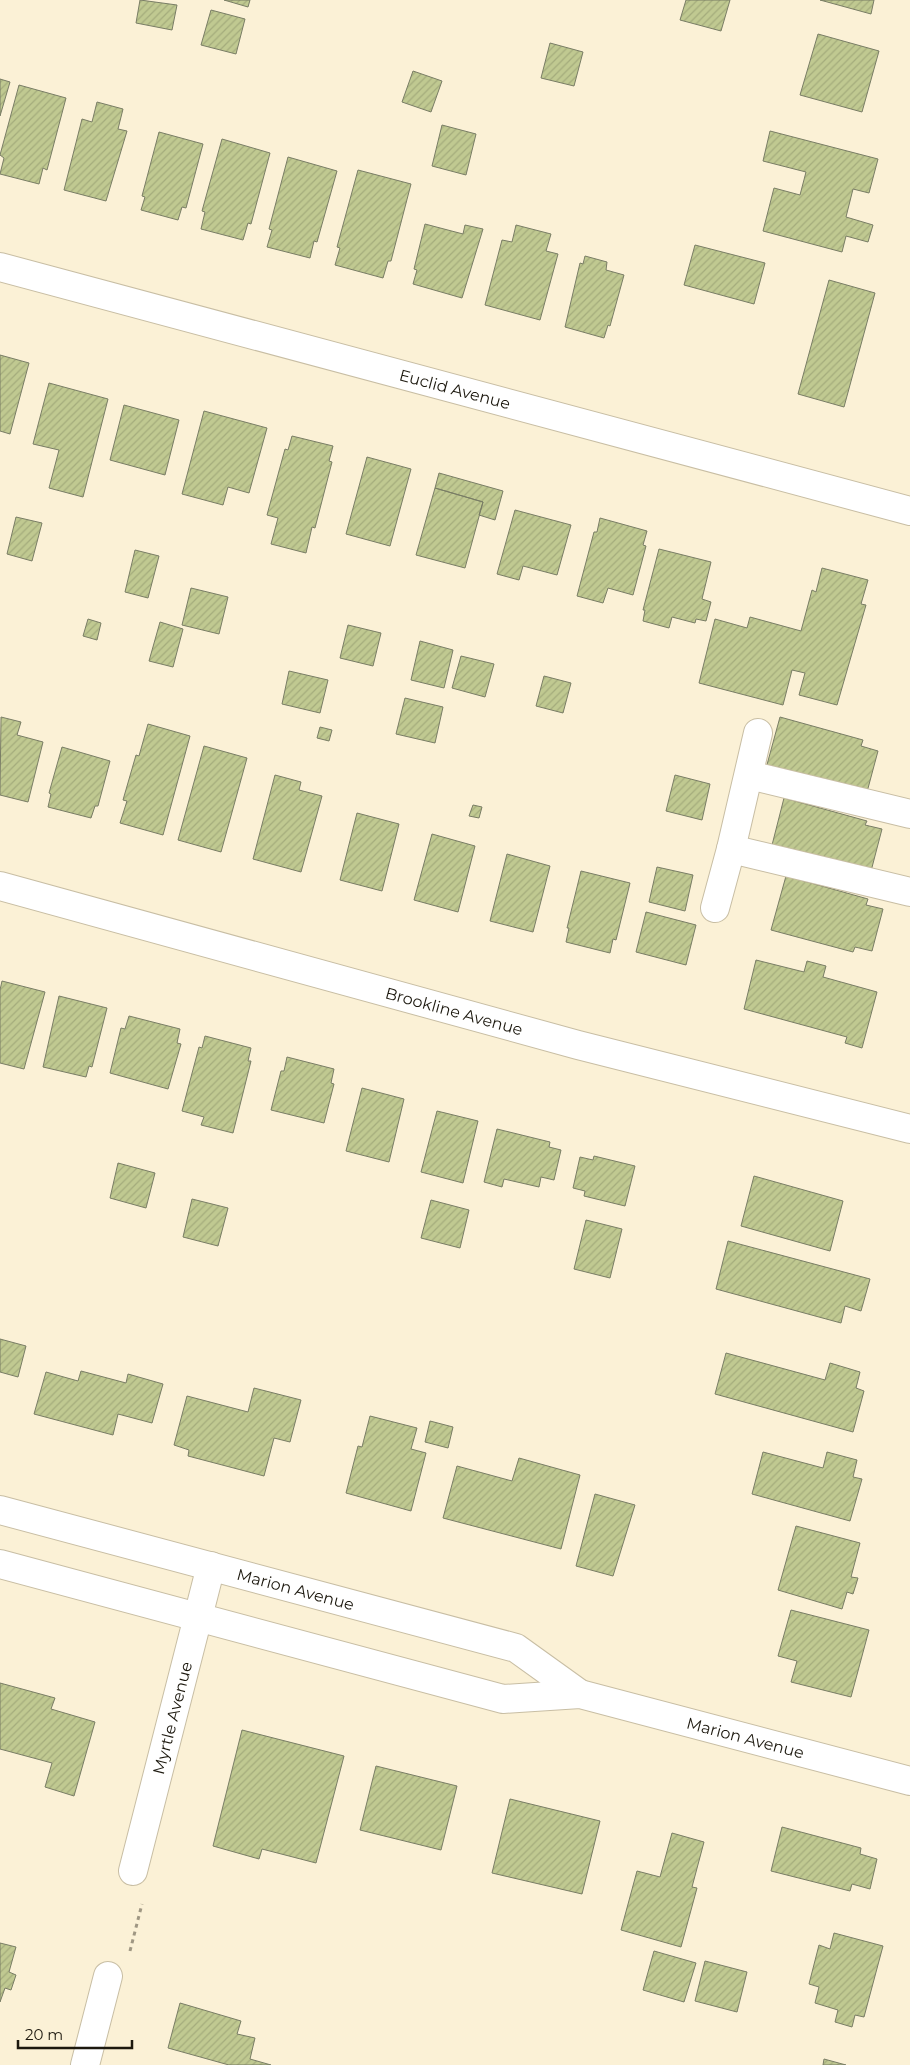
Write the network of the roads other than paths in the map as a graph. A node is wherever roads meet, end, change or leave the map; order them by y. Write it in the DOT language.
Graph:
graph roads {
  1 [pos="0,267"];
  2 [pos="910,511"];
  3 [pos="758,733"];
  4 [pos="750,775"];
  5 [pos="910,814"];
  6 [pos="731,849"];
  7 [pos="0,886"];
  8 [pos="910,892"];
  9 [pos="715,908"];
  10 [pos="910,1129"];
  11 [pos="0,1510"];
  12 [pos="0,1564"];
  13 [pos="211,1566"];
  14 [pos="198,1618"];
  15 [pos="580,1694"];
  16 [pos="910,1781"];
  17 [pos="133,1871"];
  18 [pos="108,1976"];
  19 [pos="84,2065"];
  1 -- 2 [label="street, Euclid Avenue"];
  3 -- 4 [label="street"];
  4 -- 5 [label="street"];
  4 -- 6 [label="street"];
  6 -- 8 [label="street"];
  6 -- 9 [label="street"];
  7 -- 10 [label="street, Brookline Avenue"];
  11 -- 13 [label="street, Marion Avenue"];
  12 -- 14 [label="street, Marion Avenue"];
  13 -- 14 [label="street, Myrtle Avenue"];
  13 -- 15 [label="street, Marion Avenue"];
  14 -- 15 [label="street, Marion Avenue"];
  14 -- 17 [label="street, Myrtle Avenue"];
  15 -- 16 [label="street, Marion Avenue"];
  18 -- 19 [label="street"];
}
